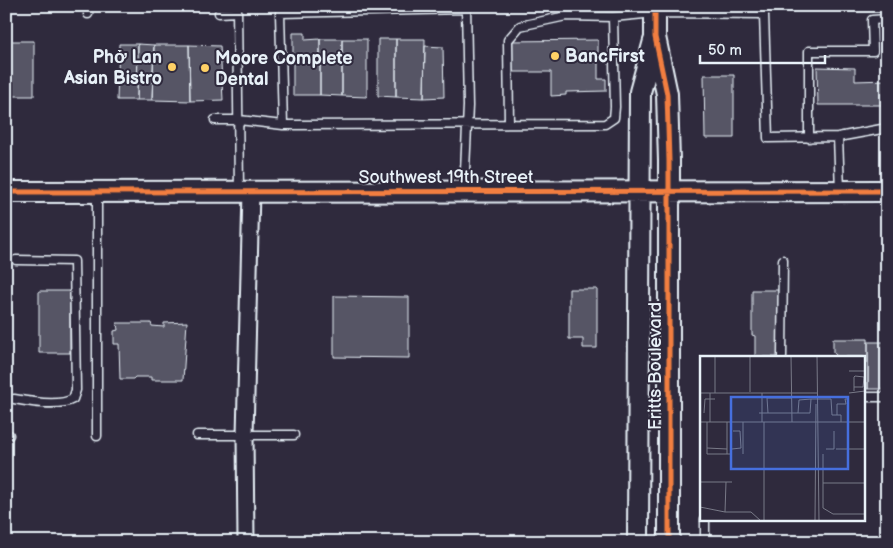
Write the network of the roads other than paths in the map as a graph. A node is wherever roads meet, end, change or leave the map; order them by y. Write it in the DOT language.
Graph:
graph roads {
  1 [pos="466,7"];
  2 [pos="237,9"];
  3 [pos="655,10"];
  4 [pos="219,12"];
  5 [pos="613,17"];
  6 [pos="887,19"];
  7 [pos="655,37"];
  8 [pos="215,120"];
  9 [pos="239,120"];
  10 [pos="509,123"];
  11 [pos="467,124"];
  12 [pos="283,125"];
  13 [pos="887,128"];
  14 [pos="838,137"];
  15 [pos="809,138"];
  16 [pos="639,190"];
  17 [pos="245,191"];
  18 [pos="464,191"];
  19 [pos="669,191"];
  20 [pos="840,191"];
  21 [pos="887,191"];
  22 [pos="6,192"];
  23 [pos="97,192"];
  24 [pos="16,260"];
  25 [pos="783,260"];
  26 [pos="782,356"];
  27 [pos="866,397"];
  28 [pos="887,397"];
  29 [pos="14,398"];
  30 [pos="197,435"];
  31 [pos="245,435"];
  32 [pos="294,435"];
  33 [pos="97,436"];
  34 [pos="705,520"];
  35 [pos="246,542"];
  36 [pos="638,542"];
  37 [pos="669,542"];
  38 [pos="705,542"];
  1 -- 11 [label="lane"];
  1 -- 12 [label="lane"];
  2 -- 4 [label="lane"];
  2 -- 9 [label="lane"];
  3 -- 5 [label="lane"];
  3 -- 7 [label="street"];
  3 -- 15 [label="lane"];
  5 -- 10 [label="lane"];
  5 -- 10 [label="lane"];
  6 -- 15 [label="lane"];
  7 -- 16 [label="street, Fritts Boulevard"];
  7 -- 19 [label="street, Fritts Boulevard"];
  8 -- 9 [label="lane"];
  9 -- 12 [label="lane"];
  9 -- 17 [label="lane"];
  10 -- 11 [label="lane"];
  11 -- 12 [label="lane"];
  11 -- 18 [label="lane"];
  13 -- 14 [label="lane"];
  14 -- 15 [label="lane"];
  14 -- 20 [label="lane"];
  16 -- 18 [label="street, Southwest 19th Street"];
  16 -- 19 [label="street, Southwest 19th Street"];
  16 -- 36 [label="street, Fritts Boulevard"];
  17 -- 18 [label="street, Southwest 19th Street"];
  17 -- 23 [label="street, Southwest 19th Street"];
  17 -- 31 [label="street"];
  19 -- 20 [label="street, Southwest 19th Street"];
  19 -- 37 [label="street, Fritts Boulevard"];
  20 -- 21 [label="street, Southwest 19th Street"];
  22 -- 23 [label="street, Southwest 19th Street"];
  23 -- 33 [label="lane"];
  24 -- 29 [label="lane"];
  25 -- 26 [label="lane"];
  27 -- 28 [label="lane"];
  30 -- 31 [label="lane"];
  31 -- 32 [label="lane"];
  31 -- 35 [label="street"];
  34 -- 38 [label="lane"];
}
